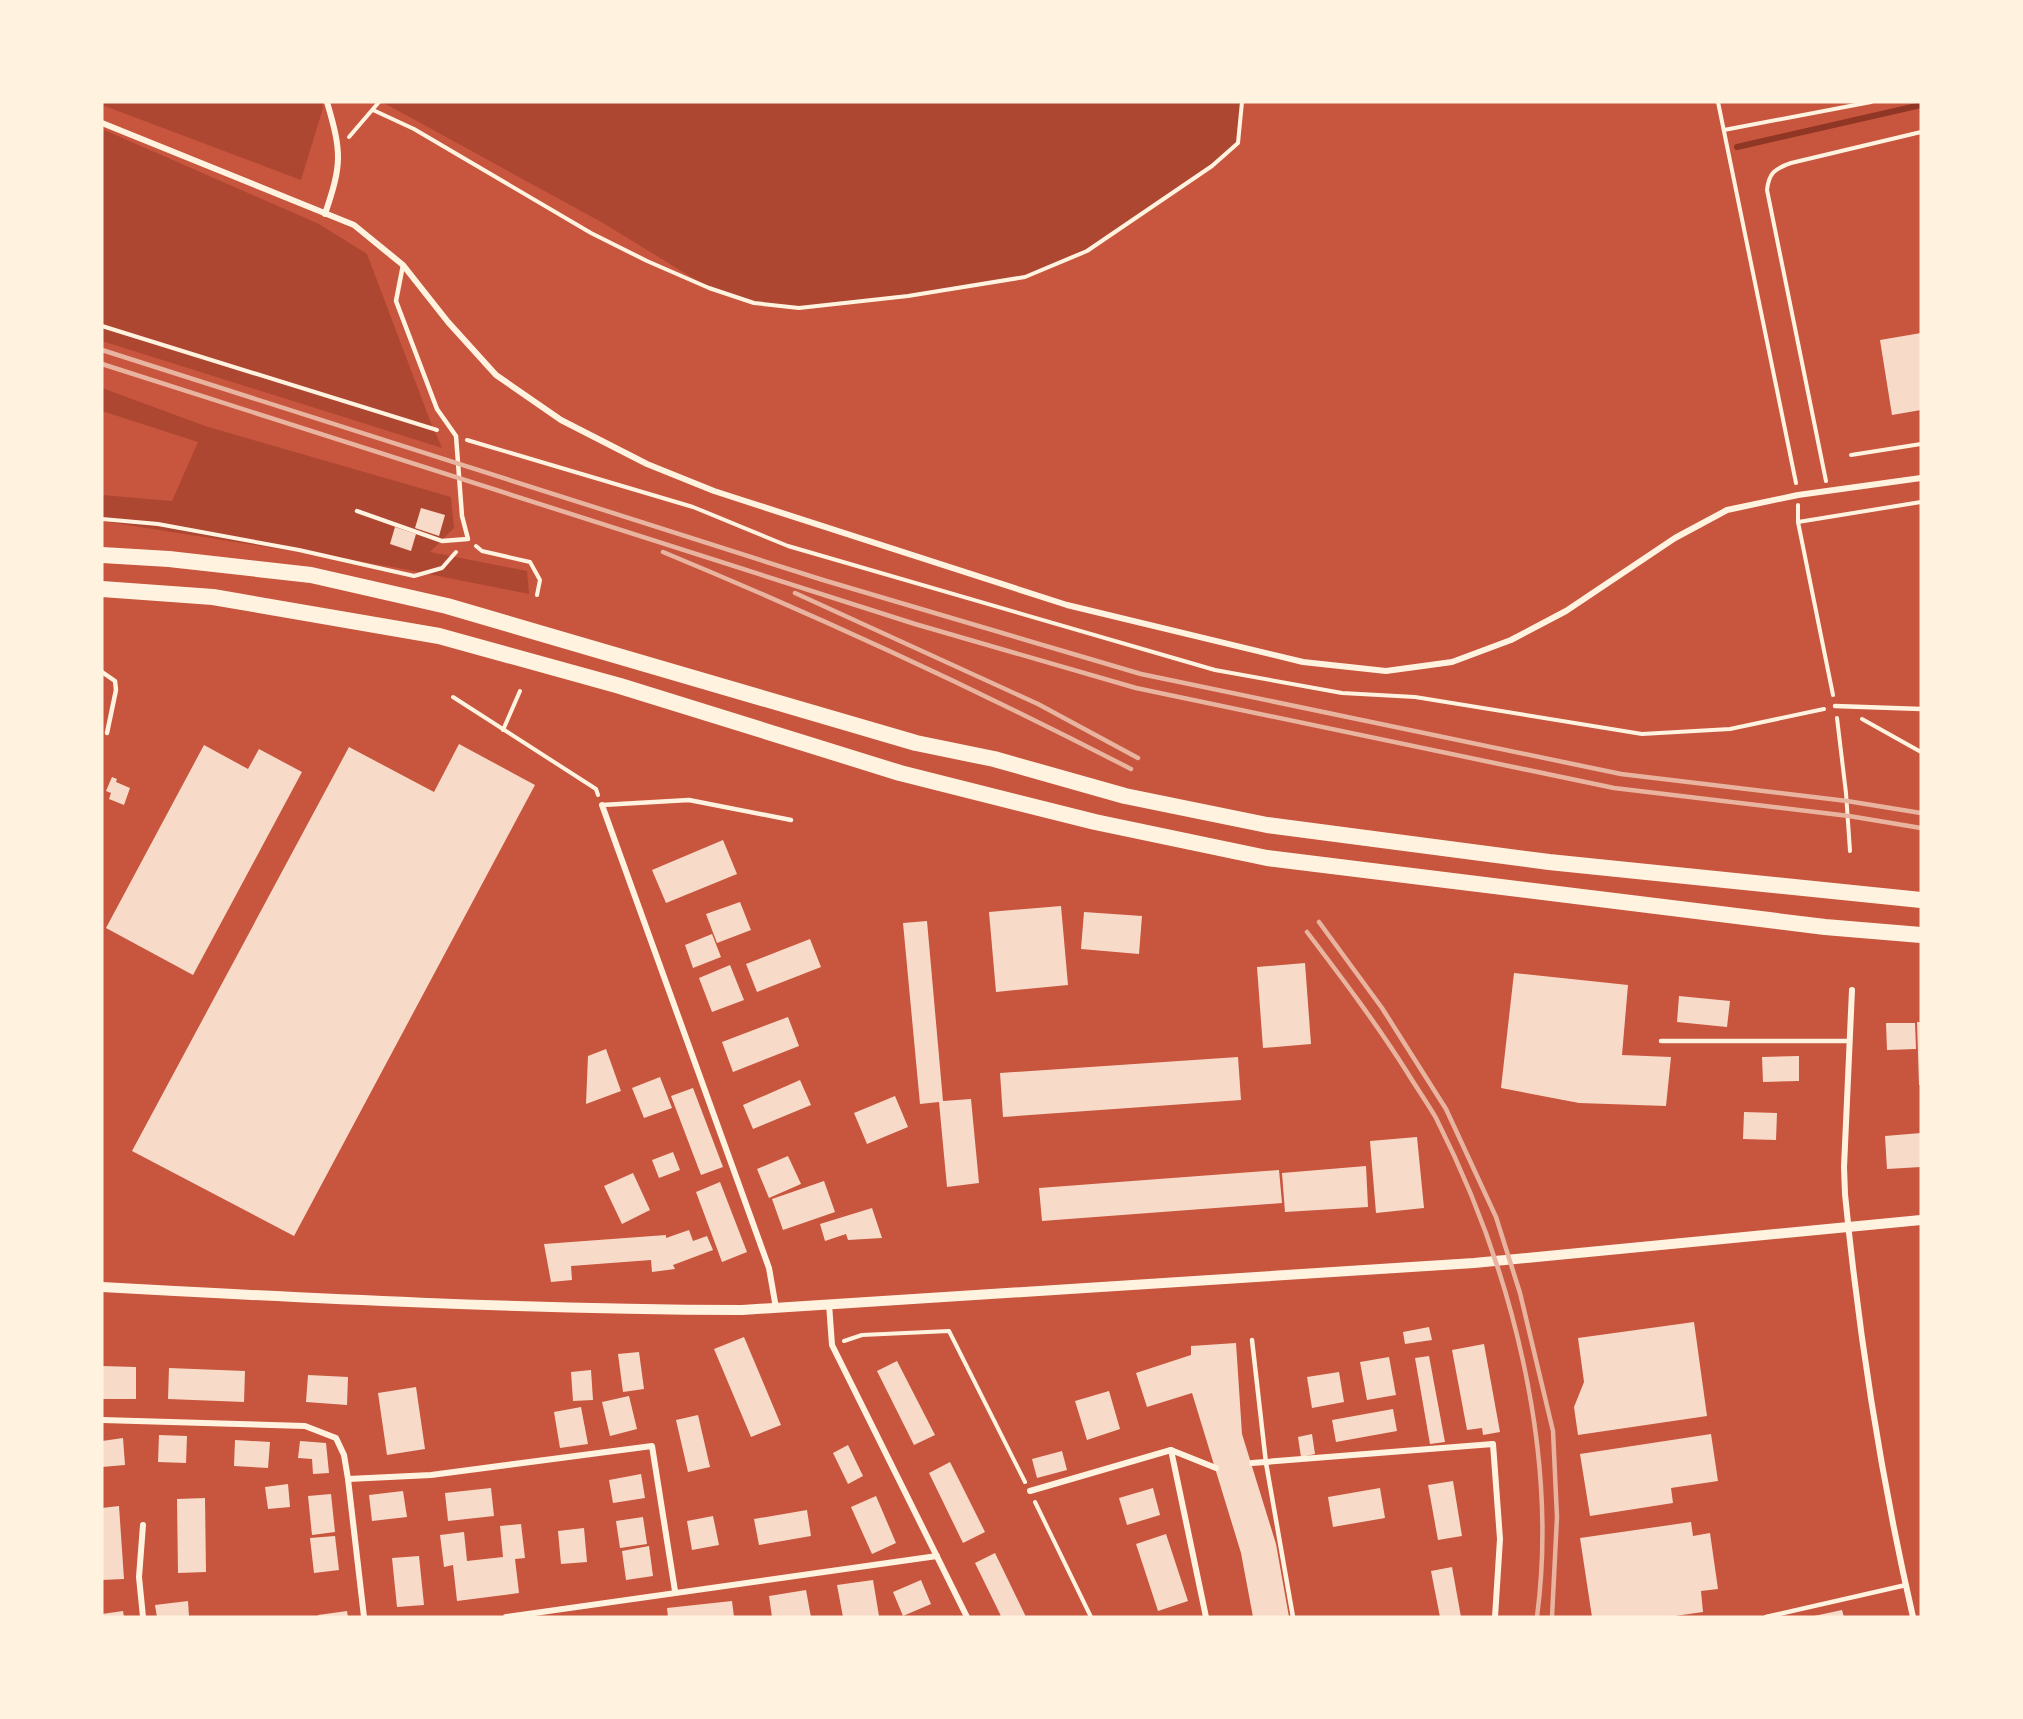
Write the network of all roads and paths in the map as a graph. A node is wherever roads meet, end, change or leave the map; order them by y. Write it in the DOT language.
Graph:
graph roads {
  1 [pos="327,102"];
  2 [pos="379,102"];
  3 [pos="1242,102"];
  4 [pos="1718,102"];
  5 [pos="1871,102"];
  6 [pos="373,110"];
  7 [pos="102,123"];
  8 [pos="1725,130"];
  9 [pos="1921,132"];
  10 [pos="337,142"];
  11 [pos="325,214"];
  12 [pos="403,265"];
  13 [pos="102,326"];
  14 [pos="456,436"];
  15 [pos="1921,444"];
  16 [pos="1851,455"];
  17 [pos="1921,478"];
  18 [pos="1828,491"];
  19 [pos="1798,495"];
  20 [pos="1921,502"];
  21 [pos="357,511"];
  22 [pos="102,519"];
  23 [pos="1798,522"];
  24 [pos="468,539"];
  25 [pos="102,555"];
  26 [pos="102,588"];
  27 [pos="537,595"];
  28 [pos="102,672"];
  29 [pos="520,691"];
  30 [pos="453,697"];
  31 [pos="1835,706"];
  32 [pos="1921,709"];
  33 [pos="1588,725"];
  34 [pos="502,730"];
  35 [pos="107,733"];
  36 [pos="1921,752"];
  37 [pos="602,805"];
  38 [pos="791,820"];
  39 [pos="1850,851"];
  40 [pos="1921,900"];
  41 [pos="1921,934"];
  42 [pos="1852,990"];
  43 [pos="1661,1041"];
  44 [pos="1850,1041"];
  45 [pos="1921,1220"];
  46 [pos="1848,1226"];
  47 [pos="102,1287"];
  48 [pos="829,1304"];
  49 [pos="776,1308"];
  50 [pos="1252,1340"];
  51 [pos="832,1345"];
  52 [pos="102,1420"];
  53 [pos="1171,1450"];
  54 [pos="1252,1463"];
  55 [pos="1266,1463"];
  56 [pos="1215,1468"];
  57 [pos="348,1479"];
  58 [pos="1030,1491"];
  59 [pos="143,1525"];
  60 [pos="938,1556"];
  61 [pos="1906,1585"];
  62 [pos="675,1591"];
  63 [pos="143,1617"];
  64 [pos="364,1617"];
  65 [pos="506,1617"];
  66 [pos="966,1617"];
  67 [pos="1091,1617"];
  68 [pos="1206,1617"];
  69 [pos="1293,1617"];
  70 [pos="1495,1617"];
  71 [pos="1766,1617"];
  72 [pos="1913,1617"];
  1 -- 10 [label="street"];
  2 -- 6 [label="path"];
  3 -- 6 [label="path"];
  4 -- 8 [label="path"];
  5 -- 8 [label="path"];
  6 -- 10 [label="path"];
  7 -- 11 [label="street"];
  8 -- 19 [label="path"];
  9 -- 18 [label="path"];
  10 -- 11 [label="street"];
  11 -- 12 [label="street"];
  12 -- 14 [label="lane"];
  12 -- 19 [label="street"];
  13 -- 14 [label="path"];
  14 -- 24 [label="lane"];
  15 -- 16 [label="path"];
  17 -- 18 [label="street"];
  18 -- 19 [label="street"];
  19 -- 23 [label="path"];
  20 -- 23 [label="path"];
  21 -- 24 [label="lane"];
  22 -- 24 [label="path"];
  23 -- 31 [label="path"];
  24 -- 27 [label="path"];
  25 -- 40 [label="highway"];
  26 -- 41 [label="highway"];
  28 -- 35 [label="lane"];
  29 -- 34 [label="path"];
  30 -- 34 [label="path"];
  31 -- 32 [label="lane"];
  31 -- 33 [label="path"];
  31 -- 36 [label="path"];
  31 -- 39 [label="path"];
  34 -- 37 [label="path"];
  37 -- 38 [label="lane"];
  37 -- 49 [label="street"];
  42 -- 44 [label="street"];
  43 -- 44 [label="lane"];
  44 -- 46 [label="street"];
  45 -- 46 [label="street"];
  46 -- 48 [label="street"];
  46 -- 61 [label="street"];
  47 -- 49 [label="street"];
  48 -- 49 [label="street"];
  48 -- 51 [label="street"];
  50 -- 55 [label="lane"];
  51 -- 58 [label="path"];
  51 -- 60 [label="street"];
  52 -- 57 [label="street"];
  53 -- 56 [label="street"];
  53 -- 58 [label="street"];
  53 -- 68 [label="street"];
  54 -- 55 [label="street"];
  55 -- 69 [label="lane"];
  55 -- 70 [label="street"];
  57 -- 62 [label="street"];
  57 -- 64 [label="street"];
  58 -- 67 [label="path"];
  59 -- 63 [label="street"];
  60 -- 62 [label="street"];
  60 -- 66 [label="street"];
  61 -- 71 [label="lane"];
  61 -- 72 [label="street"];
  62 -- 65 [label="street"];
}
